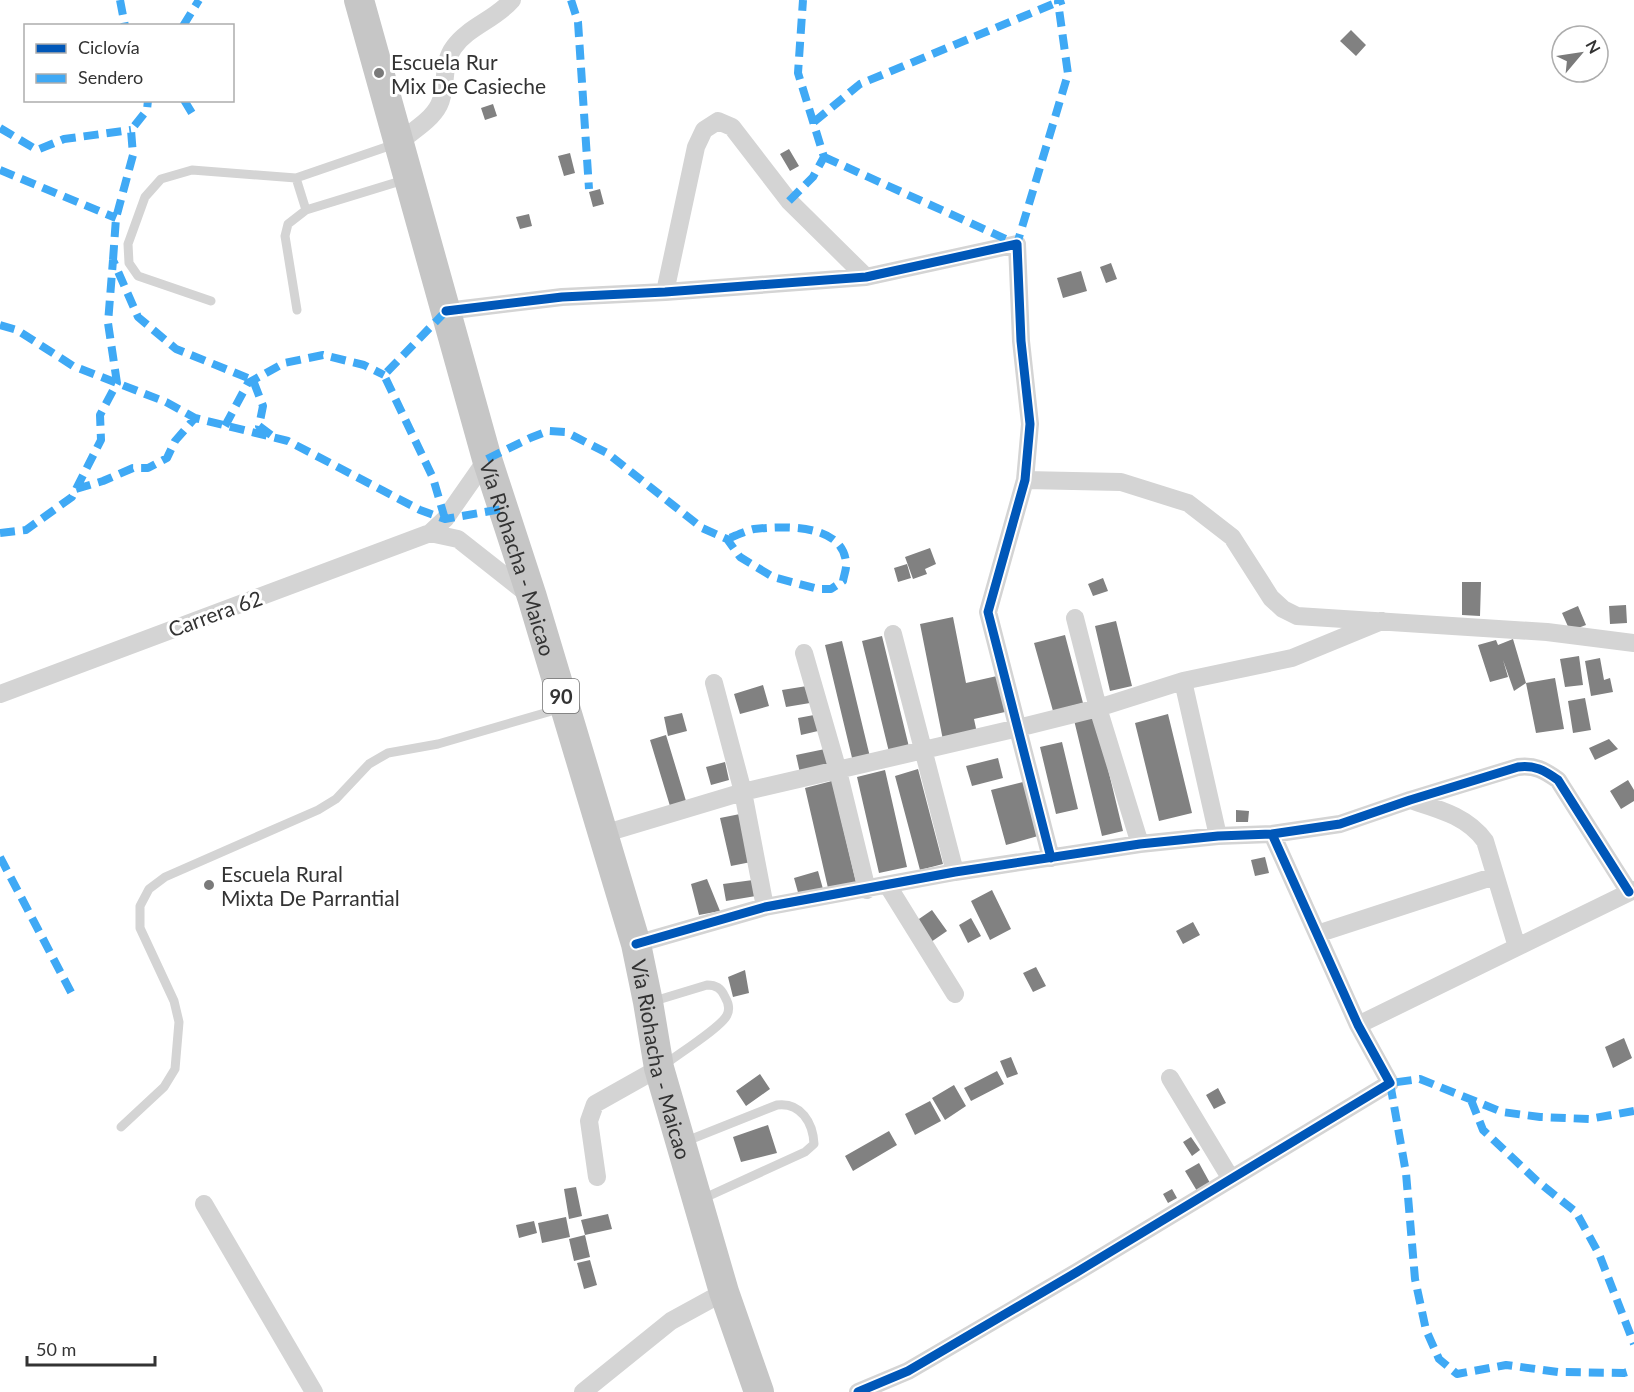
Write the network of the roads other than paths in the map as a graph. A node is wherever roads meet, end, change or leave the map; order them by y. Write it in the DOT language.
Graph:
graph roads {
  1 [pos="359,0"];
  2 [pos="512,0"];
  3 [pos="398,143"];
  4 [pos="296,178"];
  5 [pos="409,179"];
  6 [pos="306,210"];
  7 [pos="866,277"];
  8 [pos="665,292"];
  9 [pos="211,301"];
  10 [pos="297,310"];
  11 [pos="446,311"];
  12 [pos="487,459"];
  13 [pos="1025,480"];
  14 [pos="430,533"];
  15 [pos="532,597"];
  16 [pos="1076,618"];
  17 [pos="1382,621"];
  18 [pos="893,634"];
  19 [pos="1634,643"];
  20 [pos="804,653"];
  21 [pos="1183,681"];
  22 [pos="714,683"];
  23 [pos="0,694"];
  24 [pos="565,707"];
  25 [pos="1098,708"];
  26 [pos="1018,728"];
  27 [pos="922,749"];
  28 [pos="838,771"];
  29 [pos="743,792"];
  30 [pos="1410,800"];
  31 [pos="603,834"];
  32 [pos="1272,834"];
  33 [pos="1218,836"];
  34 [pos="1140,844"];
  35 [pos="1051,858"];
  36 [pos="955,872"];
  37 [pos="1495,876"];
  38 [pos="888,886"];
  39 [pos="867,890"];
  40 [pos="1632,891"];
  41 [pos="765,907"];
  42 [pos="1317,934"];
  43 [pos="636,944"];
  44 [pos="1517,947"];
  45 [pos="955,994"];
  46 [pos="648,1002"];
  47 [pos="1358,1025"];
  48 [pos="659,1068"];
  49 [pos="1170,1078"];
  50 [pos="121,1127"];
  51 [pos="681,1143"];
  52 [pos="597,1177"];
  53 [pos="1231,1179"];
  54 [pos="698,1201"];
  55 [pos="204,1204"];
  56 [pos="724,1292"];
  57 [pos="314,1392"];
  58 [pos="583,1392"];
  59 [pos="759,1392"];
  60 [pos="858,1392"];
  1 -- 3 [label="highway, Vía Riohacha - Maicao / 90"];
  2 -- 3 [label="street"];
  3 -- 4 [label="lane"];
  3 -- 5 [label="highway, Vía Riohacha - Maicao / 90"];
  4 -- 6 [label="lane"];
  4 -- 9 [label="lane"];
  5 -- 6 [label="lane"];
  5 -- 11 [label="highway, Vía Riohacha - Maicao / 90"];
  6 -- 10 [label="lane"];
  7 -- 8 [label="street"];
  7 -- 8 [label="street"];
  7 -- 13 [label="street"];
  8 -- 11 [label="street"];
  11 -- 12 [label="highway, Vía Riohacha - Maicao / 90"];
  12 -- 14 [label="street, Carrera 62"];
  12 -- 15 [label="highway, Vía Riohacha - Maicao / 90"];
  13 -- 17 [label="street"];
  13 -- 26 [label="street"];
  14 -- 15 [label="street"];
  14 -- 23 [label="street, Carrera 62"];
  15 -- 24 [label="highway, Vía Riohacha - Maicao / 90"];
  16 -- 25 [label="street"];
  17 -- 19 [label="street"];
  17 -- 21 [label="street"];
  18 -- 27 [label="street"];
  20 -- 28 [label="street"];
  21 -- 25 [label="street"];
  21 -- 33 [label="street"];
  22 -- 29 [label="street"];
  24 -- 31 [label="highway, Vía Riohacha - Maicao / 90"];
  24 -- 50 [label="lane"];
  25 -- 26 [label="street"];
  25 -- 34 [label="street"];
  26 -- 27 [label="street"];
  26 -- 35 [label="street"];
  27 -- 28 [label="street"];
  27 -- 36 [label="street"];
  28 -- 29 [label="street"];
  28 -- 39 [label="street"];
  29 -- 31 [label="street"];
  29 -- 41 [label="street"];
  30 -- 32 [label="street"];
  30 -- 37 [label="street"];
  30 -- 40 [label="street"];
  31 -- 43 [label="highway, Vía Riohacha - Maicao / 90"];
  32 -- 33 [label="street"];
  32 -- 42 [label="street"];
  33 -- 34 [label="street"];
  34 -- 35 [label="street"];
  35 -- 36 [label="street"];
  36 -- 38 [label="street"];
  37 -- 42 [label="street"];
  37 -- 44 [label="street"];
  38 -- 39 [label="street"];
  38 -- 45 [label="street"];
  39 -- 41 [label="street"];
  40 -- 44 [label="street"];
  41 -- 43 [label="street"];
  42 -- 47 [label="street"];
  43 -- 46 [label="highway, Vía Riohacha - Maicao / 90"];
  44 -- 47 [label="street"];
  46 -- 48 [label="highway, Vía Riohacha - Maicao / 90"];
  46 -- 48 [label="lane"];
  47 -- 53 [label="street"];
  48 -- 51 [label="highway, Vía Riohacha - Maicao / 90"];
  48 -- 52 [label="street"];
  49 -- 53 [label="street"];
  51 -- 54 [label="highway, Vía Riohacha - Maicao / 90"];
  51 -- 54 [label="lane"];
  53 -- 60 [label="street"];
  54 -- 56 [label="highway, Vía Riohacha - Maicao / 90"];
  55 -- 57 [label="street"];
  56 -- 58 [label="street"];
  56 -- 59 [label="highway, Vía Riohacha - Maicao / 90"];
}
